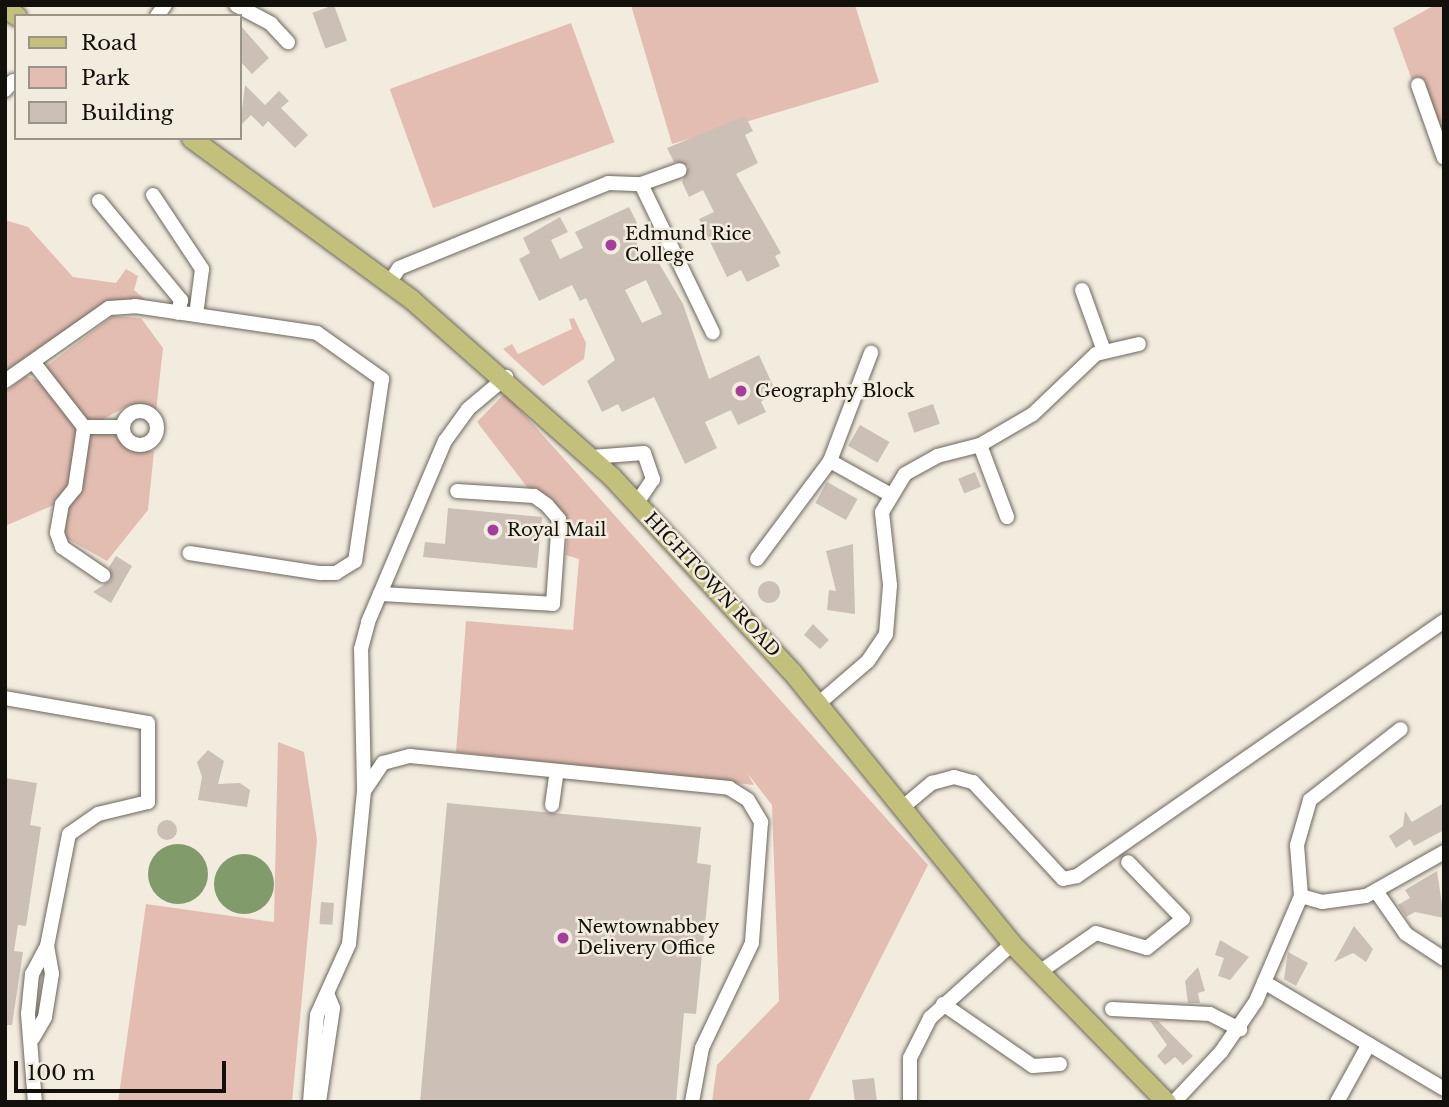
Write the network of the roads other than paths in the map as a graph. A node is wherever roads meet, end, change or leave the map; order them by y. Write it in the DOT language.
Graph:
graph roads {
  1 [pos="236,5"];
  2 [pos="288,43"];
  3 [pos="1418,85"];
  4 [pos="194,140"];
  5 [pos="1444,158"];
  6 [pos="680,170"];
  7 [pos="641,184"];
  8 [pos="153,195"];
  9 [pos="99,201"];
  10 [pos="390,283"];
  11 [pos="1082,290"];
  12 [pos="178,313"];
  13 [pos="196,315"];
  14 [pos="713,333"];
  15 [pos="1139,344"];
  16 [pos="1104,351"];
  17 [pos="871,354"];
  18 [pos="34,363"];
  19 [pos="506,377"];
  20 [pos="5,381"];
  21 [pos="84,426"];
  22 [pos="123,427"];
  23 [pos="980,445"];
  24 [pos="592,457"];
  25 [pos="830,461"];
  26 [pos="457,491"];
  27 [pos="889,494"];
  28 [pos="637,503"];
  29 [pos="1007,517"];
  30 [pos="190,553"];
  31 [pos="757,559"];
  32 [pos="103,575"];
  33 [pos="380,594"];
  34 [pos="1444,621"];
  35 [pos="5,698"];
  36 [pos="818,704"];
  37 [pos="1401,729"];
  38 [pos="557,771"];
  39 [pos="364,791"];
  40 [pos="552,805"];
  41 [pos="902,807"];
  42 [pos="1444,852"];
  43 [pos="1128,862"];
  44 [pos="1376,891"];
  45 [pos="1301,896"];
  46 [pos="1012,944"];
  47 [pos="1444,958"];
  48 [pos="1038,972"];
  49 [pos="1265,982"];
  50 [pos="327,993"];
  51 [pos="943,1004"];
  52 [pos="1112,1009"];
  53 [pos="1240,1029"];
  54 [pos="1369,1045"];
  55 [pos="1060,1064"];
  56 [pos="1444,1089"];
  57 [pos="322,1096"];
  58 [pos="35,1102"];
  59 [pos="310,1102"];
  60 [pos="692,1102"];
  61 [pos="910,1102"];
  62 [pos="1166,1102"];
  63 [pos="1174,1102"];
  64 [pos="1337,1102"];
  1 -- 2 [label="street"];
  3 -- 5 [label="street"];
  4 -- 10 [label="main road, HIGHTOWN ROAD"];
  6 -- 7 [label="street"];
  7 -- 10 [label="street"];
  7 -- 14 [label="street"];
  8 -- 13 [label="street"];
  9 -- 12 [label="street"];
  10 -- 19 [label="main road, HIGHTOWN ROAD"];
  11 -- 16 [label="street"];
  12 -- 13 [label="street"];
  12 -- 18 [label="street"];
  13 -- 30 [label="street"];
  15 -- 16 [label="street"];
  16 -- 23 [label="street"];
  17 -- 25 [label="street"];
  18 -- 20 [label="street"];
  18 -- 21 [label="street"];
  19 -- 24 [label="main road, HIGHTOWN ROAD"];
  19 -- 33 [label="street"];
  21 -- 22 [label="street"];
  21 -- 32 [label="street"];
  23 -- 27 [label="street"];
  23 -- 29 [label="street"];
  24 -- 28 [label="main road, HIGHTOWN ROAD"];
  24 -- 28 [label="street"];
  25 -- 27 [label="street"];
  25 -- 31 [label="street"];
  26 -- 33 [label="street"];
  27 -- 36 [label="street"];
  28 -- 36 [label="main road, HIGHTOWN ROAD"];
  33 -- 39 [label="street"];
  34 -- 41 [label="street"];
  35 -- 58 [label="street"];
  36 -- 41 [label="main road, HIGHTOWN ROAD"];
  37 -- 45 [label="street"];
  38 -- 39 [label="street"];
  38 -- 40 [label="street"];
  38 -- 60 [label="street"];
  39 -- 50 [label="street"];
  41 -- 46 [label="main road, HIGHTOWN ROAD"];
  42 -- 44 [label="street"];
  43 -- 48 [label="street"];
  44 -- 45 [label="street"];
  44 -- 47 [label="street"];
  45 -- 49 [label="street"];
  46 -- 48 [label="main road, HIGHTOWN ROAD"];
  46 -- 51 [label="street"];
  48 -- 62 [label="main road, HIGHTOWN ROAD"];
  49 -- 53 [label="street"];
  49 -- 54 [label="street"];
  50 -- 57 [label="street"];
  50 -- 59 [label="street"];
  51 -- 55 [label="street"];
  51 -- 61 [label="street"];
  52 -- 53 [label="street"];
  53 -- 63 [label="street"];
  54 -- 56 [label="street"];
  54 -- 64 [label="street"];
}
